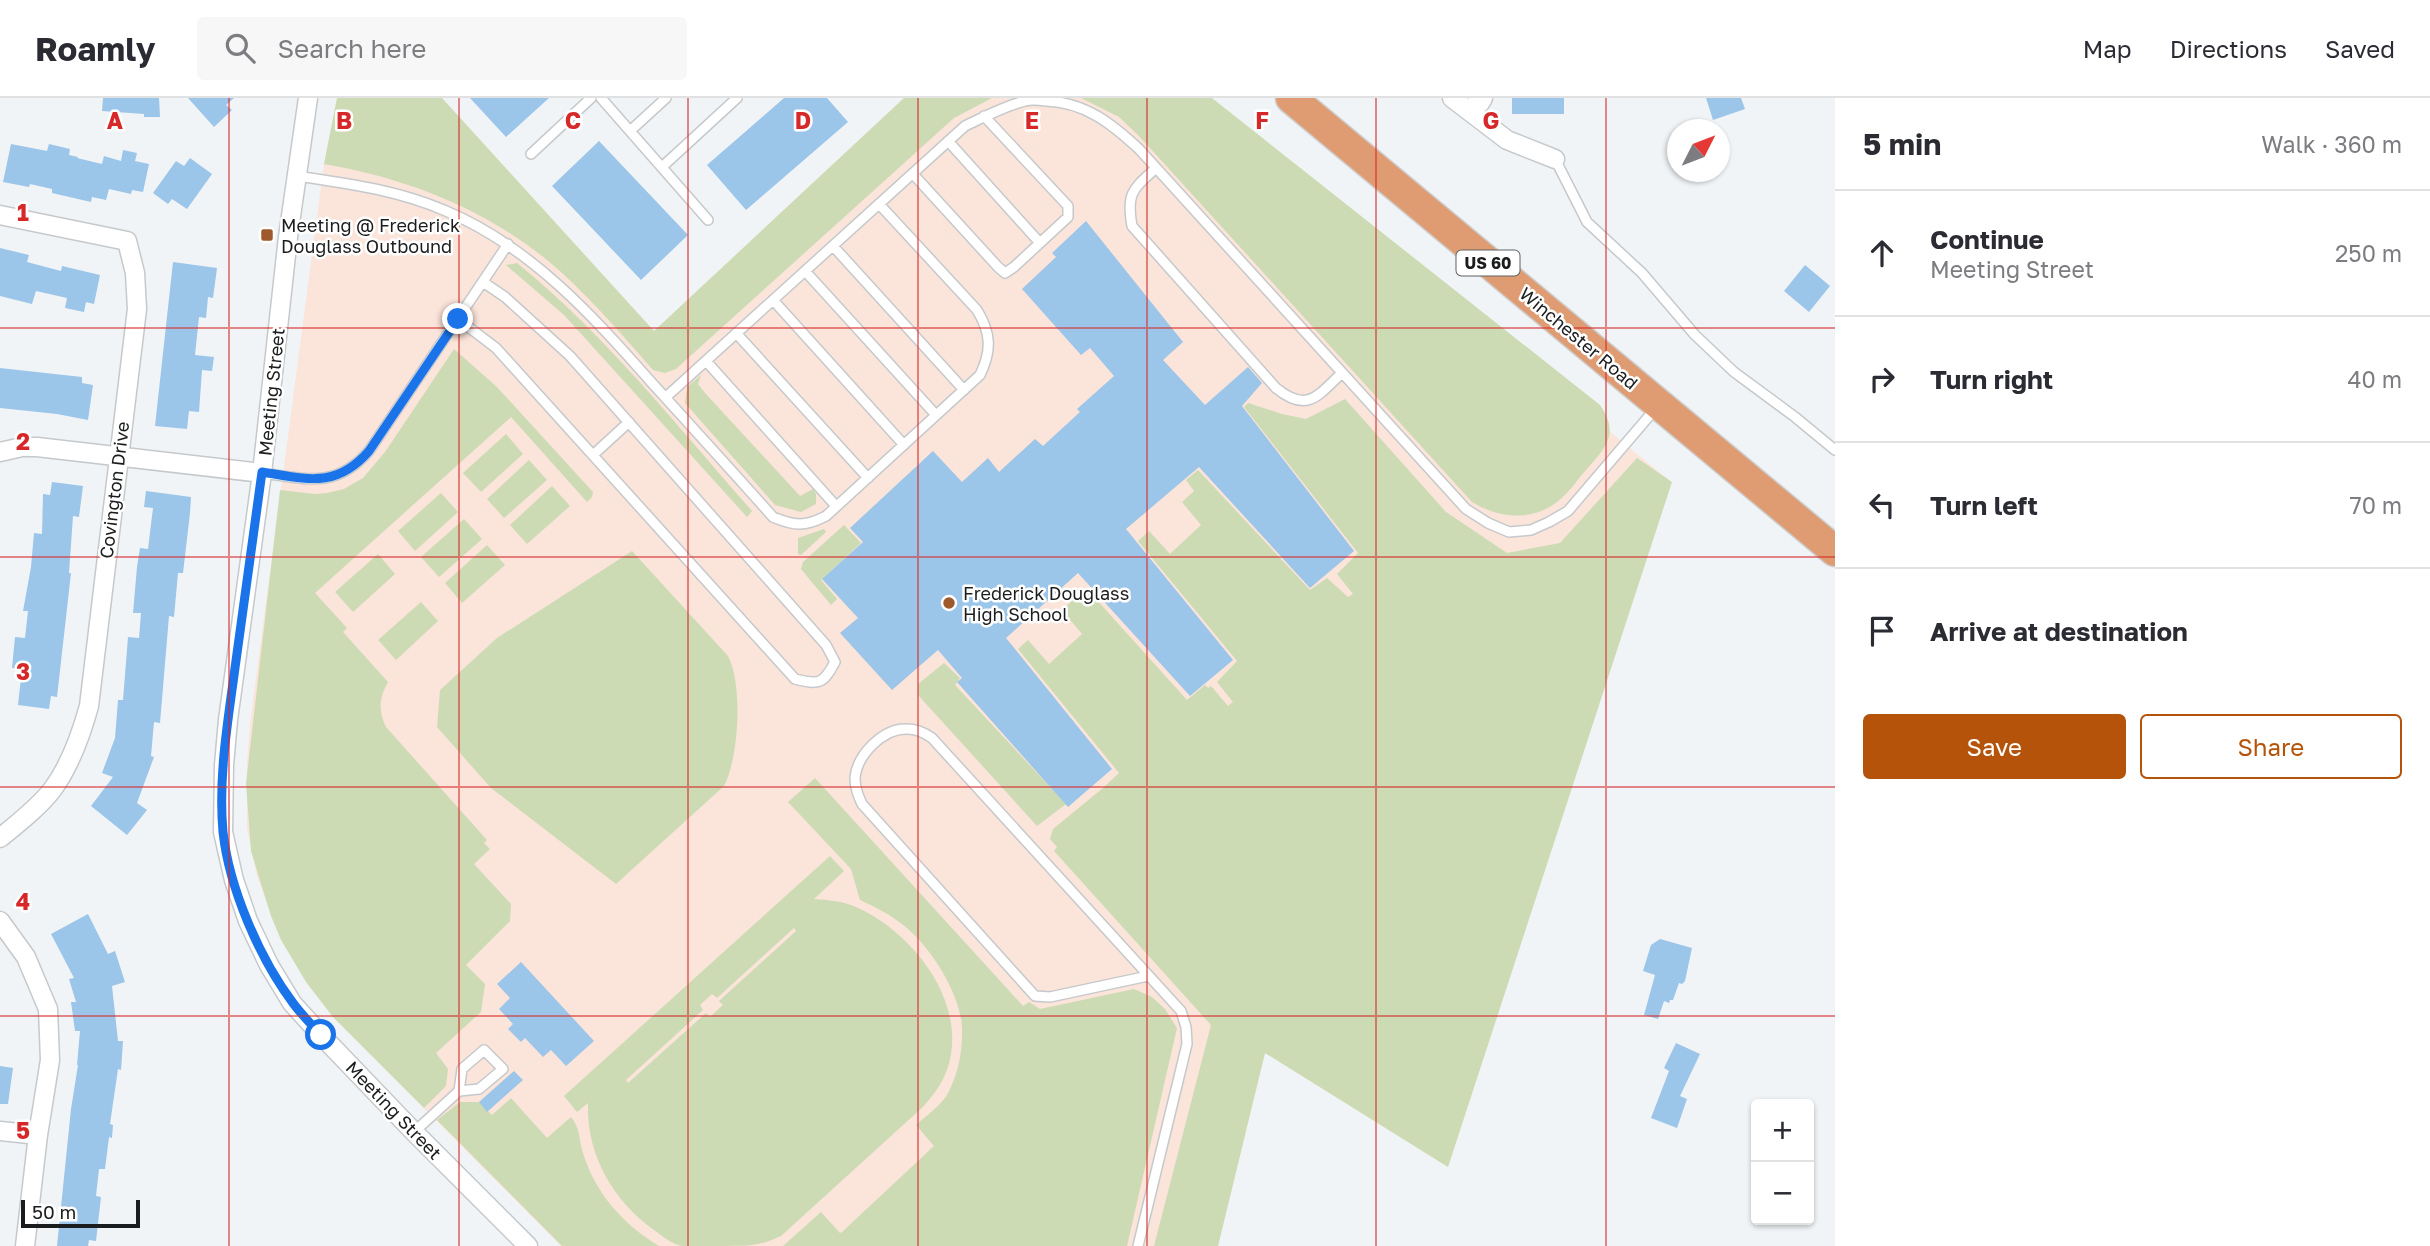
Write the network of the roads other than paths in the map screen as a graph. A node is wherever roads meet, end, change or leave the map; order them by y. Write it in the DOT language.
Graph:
graph roads {
  1 [pos="308,98"];
  2 [pos="591,98"];
  3 [pos="601,98"];
  4 [pos="666,98"];
  5 [pos="737,98"];
  6 [pos="1291,98"];
  7 [pos="1452,98"];
  8 [pos="1483,98"];
  9 [pos="1467,109"];
  10 [pos="984,116"];
  11 [pos="630,131"];
  12 [pos="948,141"];
  13 [pos="531,154"];
  14 [pos="1555,159"];
  15 [pos="662,167"];
  16 [pos="1156,168"];
  17 [pos="913,174"];
  18 [pos="297,176"];
  19 [pos="879,204"];
  20 [pos="0,215"];
  21 [pos="708,220"];
  22 [pos="1040,243"];
  23 [pos="508,244"];
  24 [pos="833,246"];
  25 [pos="805,271"];
  26 [pos="483,282"];
  27 [pos="773,300"];
  28 [pos="458,319"];
  29 [pos="736,333"];
  30 [pos="706,360"];
  31 [pos="1342,373"];
  32 [pos="964,390"];
  33 [pos="666,397"];
  34 [pos="1659,404"];
  35 [pos="936,415"];
  36 [pos="629,422"];
  37 [pos="904,445"];
  38 [pos="1835,450"];
  39 [pos="0,452"];
  40 [pos="593,456"];
  41 [pos="117,457"];
  42 [pos="262,472"];
  43 [pos="868,478"];
  44 [pos="836,506"];
  45 [pos="1835,551"];
  46 [pos="0,838"];
  47 [pos="0,921"];
  48 [pos="1148,976"];
  49 [pos="459,1091"];
  50 [pos="0,1131"];
  51 [pos="414,1132"];
  52 [pos="38,1135"];
  53 [pos="25,1246"];
  54 [pos="528,1246"];
  55 [pos="1138,1246"];
  1 -- 18 [label="street, Meeting Street"];
  2 -- 13 [label="lane"];
  3 -- 11 [label="lane"];
  4 -- 11 [label="lane"];
  5 -- 15 [label="lane"];
  6 -- 34 [label="highway, Winchester Road / US 60"];
  7 -- 9 [label="street"];
  8 -- 9 [label="street"];
  9 -- 14 [label="street"];
  10 -- 12 [label="lane"];
  10 -- 16 [label="lane"];
  10 -- 22 [label="lane"];
  11 -- 15 [label="lane"];
  12 -- 17 [label="lane"];
  12 -- 22 [label="lane"];
  14 -- 38 [label="lane"];
  15 -- 21 [label="lane"];
  16 -- 31 [label="lane"];
  16 -- 31 [label="lane"];
  17 -- 19 [label="lane"];
  17 -- 22 [label="lane"];
  18 -- 23 [label="lane"];
  18 -- 42 [label="street, Meeting Street"];
  19 -- 24 [label="lane"];
  19 -- 32 [label="lane"];
  20 -- 41 [label="street, Covington Drive"];
  23 -- 26 [label="lane"];
  23 -- 33 [label="lane"];
  24 -- 25 [label="lane"];
  24 -- 32 [label="lane"];
  25 -- 27 [label="lane"];
  25 -- 35 [label="lane"];
  26 -- 28 [label="lane"];
  26 -- 36 [label="lane"];
  27 -- 29 [label="lane"];
  27 -- 37 [label="lane"];
  28 -- 40 [label="lane"];
  28 -- 42 [label="lane"];
  29 -- 30 [label="lane"];
  29 -- 43 [label="lane"];
  30 -- 33 [label="lane"];
  30 -- 44 [label="lane"];
  31 -- 34 [label="lane"];
  32 -- 35 [label="lane"];
  33 -- 44 [label="lane"];
  34 -- 45 [label="highway, Winchester Road / US 60"];
  35 -- 37 [label="lane"];
  36 -- 40 [label="lane"];
  36 -- 40 [label="lane"];
  37 -- 43 [label="lane"];
  39 -- 41 [label="street"];
  41 -- 42 [label="street"];
  41 -- 46 [label="street, Covington Drive"];
  42 -- 51 [label="street, Meeting Street"];
  43 -- 44 [label="lane"];
  47 -- 52 [label="street"];
  48 -- 48 [label="lane"];
  48 -- 55 [label="lane"];
  49 -- 49 [label="lane"];
  49 -- 51 [label="lane"];
  50 -- 52 [label="street"];
  51 -- 54 [label="street, Meeting Street"];
  52 -- 53 [label="street"];
}
